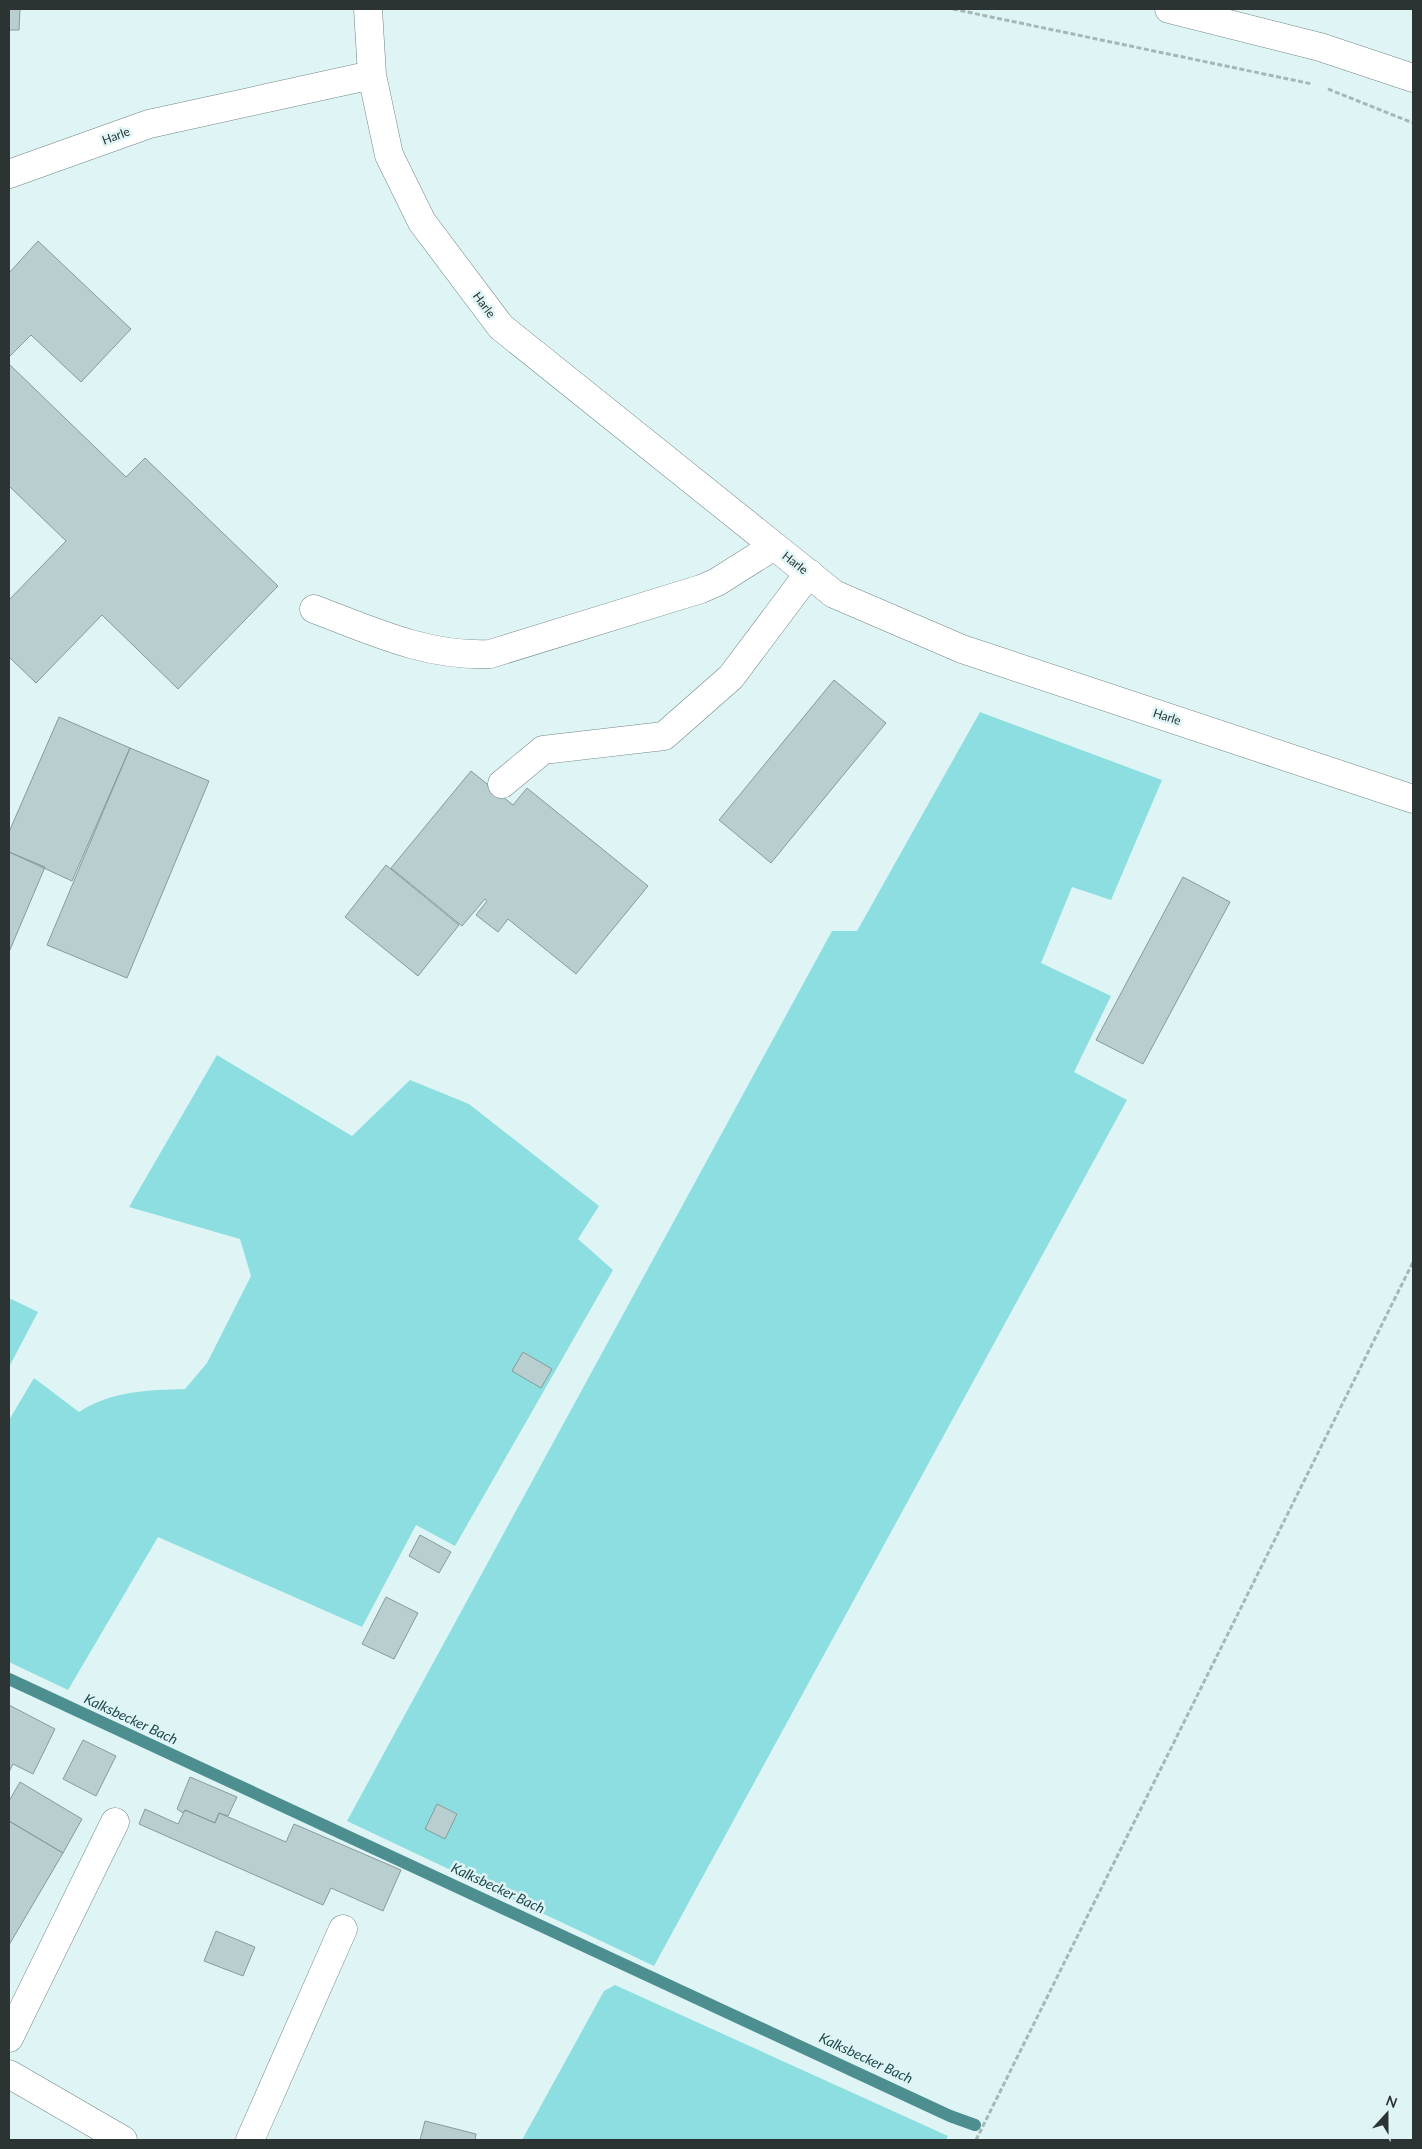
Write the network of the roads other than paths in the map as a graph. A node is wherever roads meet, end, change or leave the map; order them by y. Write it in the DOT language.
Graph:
graph roads {
  1 [pos="368,9"];
  2 [pos="1169,9"];
  3 [pos="372,75"];
  4 [pos="1413,78"];
  5 [pos="9,174"];
  6 [pos="774,546"];
  7 [pos="809,573"];
  8 [pos="314,609"];
  9 [pos="502,784"];
  10 [pos="1413,799"];
  11 [pos="116,1822"];
  12 [pos="343,1929"];
  13 [pos="9,2038"];
  14 [pos="9,2074"];
  15 [pos="122,2140"];
  16 [pos="250,2140"];
  1 -- 3 [label="street, Harle"];
  2 -- 4 [label="street"];
  3 -- 5 [label="street, Harle"];
  3 -- 6 [label="street, Harle"];
  6 -- 7 [label="street, Harle"];
  6 -- 8 [label="street"];
  7 -- 9 [label="street"];
  7 -- 10 [label="street, Harle"];
  11 -- 13 [label="street"];
  12 -- 16 [label="street"];
  14 -- 15 [label="street"];
}
